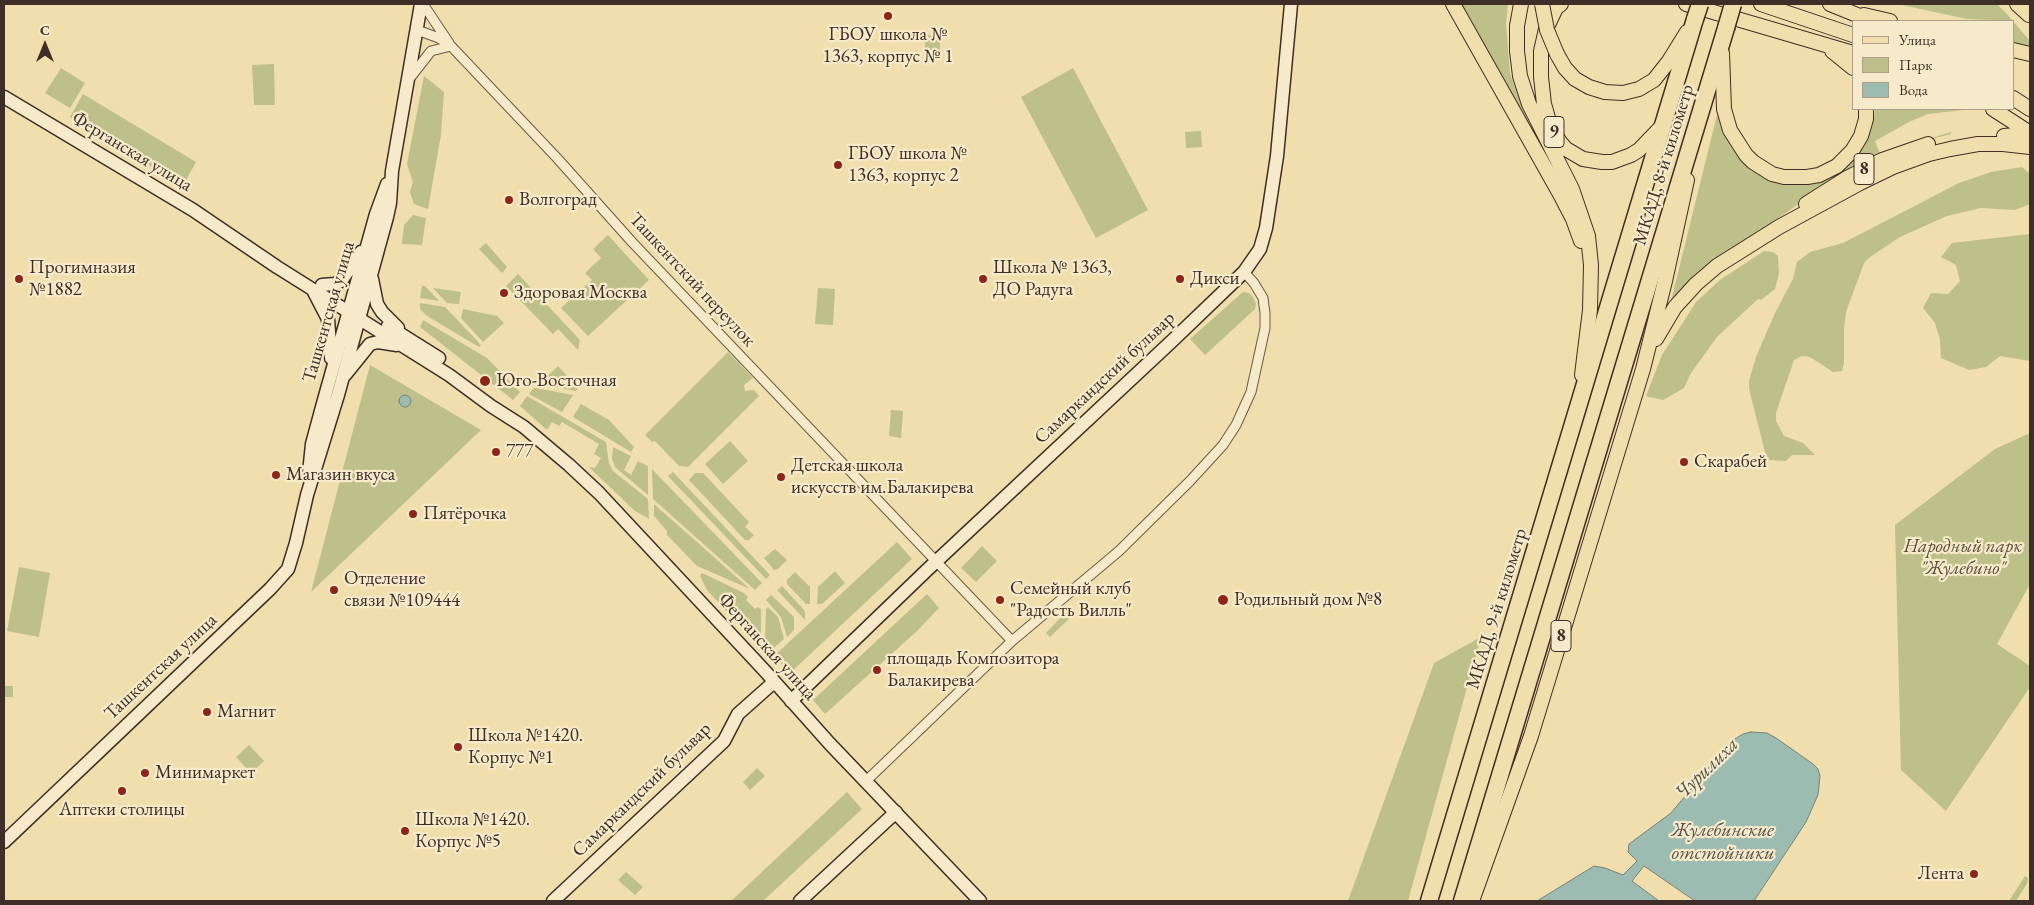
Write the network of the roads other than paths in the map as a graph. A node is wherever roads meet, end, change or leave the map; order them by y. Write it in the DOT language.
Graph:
graph roads {
  1 [pos="422,4"];
  2 [pos="1291,4"];
  3 [pos="1454,4"];
  4 [pos="1520,4"];
  5 [pos="1542,4"];
  6 [pos="1561,4"];
  7 [pos="1686,4"];
  8 [pos="1733,4"];
  9 [pos="1761,4"];
  10 [pos="1830,4"];
  11 [pos="2017,4"];
  12 [pos="1698,11"];
  13 [pos="2027,11"];
  14 [pos="1853,13"];
  15 [pos="1870,20"];
  16 [pos="1885,20"];
  17 [pos="1726,28"];
  18 [pos="417,30"];
  19 [pos="1852,35"];
  20 [pos="451,46"];
  21 [pos="1826,46"];
  22 [pos="2014,50"];
  23 [pos="1852,53"];
  24 [pos="2030,54"];
  25 [pos="1852,67"];
  26 [pos="408,81"];
  27 [pos="4,97"];
  28 [pos="2014,99"];
  29 [pos="1704,101"];
  30 [pos="2030,109"];
  31 [pos="1866,110"];
  32 [pos="1994,110"];
  33 [pos="1664,124"];
  34 [pos="2030,134"];
  35 [pos="2030,147"];
  36 [pos="392,171"];
  37 [pos="1778,226"];
  38 [pos="368,242"];
  39 [pos="1244,272"];
  40 [pos="372,276"];
  41 [pos="1591,285"];
  42 [pos="317,287"];
  43 [pos="349,308"];
  44 [pos="361,314"];
  45 [pos="1602,329"];
  46 [pos="409,344"];
  47 [pos="332,369"];
  48 [pos="1643,369"];
  49 [pos="344,376"];
  50 [pos="1574,426"];
  51 [pos="307,495"];
  52 [pos="937,562"];
  53 [pos="1012,641"];
  54 [pos="774,682"];
  55 [pos="792,701"];
  56 [pos="865,782"];
  57 [pos="896,812"];
  58 [pos="4,842"];
  59 [pos="553,901"];
  60 [pos="800,901"];
  61 [pos="980,901"];
  62 [pos="1429,901"];
  63 [pos="1462,901"];
  64 [pos="1472,901"];
  1 -- 18 [label="street, Ташкентская улица"];
  1 -- 20 [label="street"];
  2 -- 39 [label="street, Самаркандский бульвар"];
  3 -- 41 [label="main road"];
  4 -- 41 [label="main road"];
  5 -- 12 [label="main road, bridge"];
  6 -- 33 [label="main road, 9"];
  7 -- 21 [label="main road"];
  8 -- 17 [label="highway, МКАД, 8-й километр, bridge"];
  9 -- 19 [label="main road"];
  10 -- 14 [label="main road"];
  11 -- 13 [label="main road"];
  12 -- 33 [label="highway, МКАД, 8-й километр"];
  14 -- 15 [label="main road"];
  14 -- 16 [label="main road"];
  17 -- 29 [label="highway, МКАД, 8-й километр"];
  17 -- 31 [label="main road"];
  18 -- 20 [label="street, Ташкентский переулок"];
  18 -- 26 [label="street, Ташкентская улица"];
  20 -- 26 [label="street"];
  20 -- 52 [label="street, Ташкентский переулок"];
  21 -- 23 [label="main road"];
  21 -- 25 [label="main road"];
  22 -- 24 [label="main road"];
  26 -- 36 [label="street, Ташкентская улица"];
  27 -- 42 [label="street, Ферганская улица"];
  28 -- 30 [label="main road"];
  29 -- 48 [label="main road"];
  29 -- 63 [label="highway, МКАД, 8-й километр"];
  32 -- 34 [label="main road"];
  33 -- 45 [label="highway, МКАД, 8-й километр"];
  34 -- 37 [label="main road, 8"];
  35 -- 37 [label="main road"];
  36 -- 38 [label="street, Ташкентская улица"];
  36 -- 40 [label="street, Ташкентская улица"];
  37 -- 48 [label="main road, 8"];
  38 -- 42 [label="street"];
  38 -- 43 [label="street, Ташкентская улица"];
  39 -- 52 [label="street, Самаркандский бульвар"];
  39 -- 53 [label="street"];
  40 -- 44 [label="street, Ташкентская улица"];
  40 -- 46 [label="street"];
  41 -- 50 [label="main road"];
  42 -- 43 [label="street, Ферганская улица"];
  42 -- 47 [label="street"];
  43 -- 44 [label="street, Ферганская улица"];
  43 -- 47 [label="street, Ташкентская улица"];
  44 -- 46 [label="street, Ферганская улица"];
  44 -- 49 [label="street, Ташкентская улица"];
  45 -- 50 [label="highway, МКАД, 9-й километр"];
  46 -- 49 [label="street"];
  46 -- 54 [label="street, Ферганская улица"];
  47 -- 51 [label="street, Ташкентская улица"];
  48 -- 64 [label="main road, 8"];
  49 -- 51 [label="street, Ташкентская улица"];
  50 -- 62 [label="highway, МКАД, 9-й километр"];
  51 -- 58 [label="street, Ташкентская улица"];
  52 -- 53 [label="street, Ташкентский переулок"];
  52 -- 55 [label="street, Самаркандский бульвар"];
  53 -- 56 [label="street"];
  54 -- 55 [label="street, Ферганская улица"];
  54 -- 59 [label="street, Самаркандский бульвар"];
  55 -- 56 [label="street, Ферганская улица"];
  56 -- 57 [label="street, Ферганская улица"];
  57 -- 60 [label="street"];
  57 -- 61 [label="street, Ферганская улица"];
}
